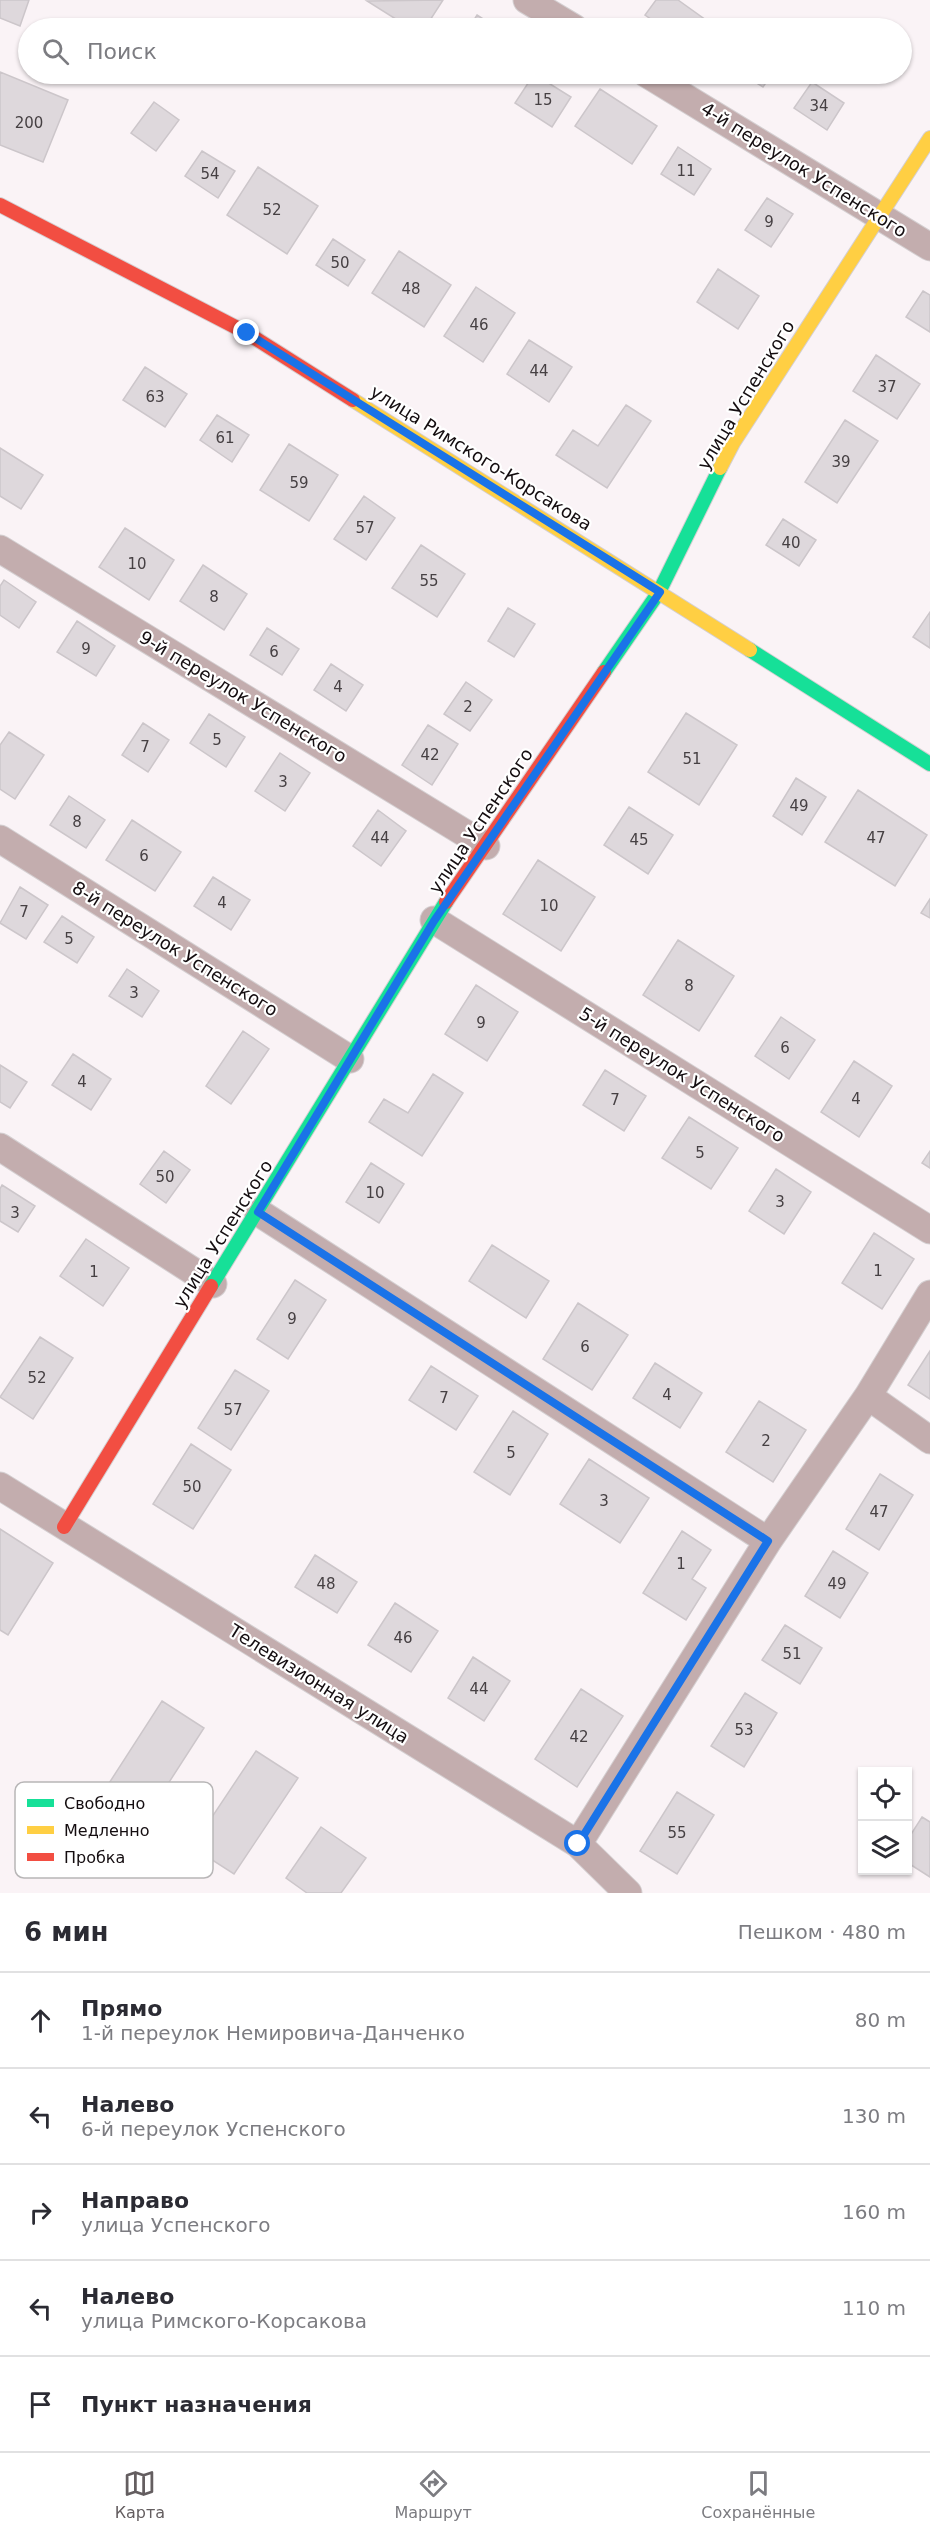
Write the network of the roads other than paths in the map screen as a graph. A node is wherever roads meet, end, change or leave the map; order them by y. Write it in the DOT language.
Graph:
graph roads {
  1 [pos="527,0"];
  2 [pos="557,18"];
  3 [pos="663,84"];
  4 [pos="930,138"];
  5 [pos="0,205"];
  6 [pos="880,216"];
  7 [pos="930,247"];
  8 [pos="0,549"];
  9 [pos="660,592"];
  10 [pos="930,764"];
  11 [pos="0,839"];
  12 [pos="486,846"];
  13 [pos="434,921"];
  14 [pos="350,1059"];
  15 [pos="0,1147"];
  16 [pos="258,1212"];
  17 [pos="930,1230"];
  18 [pos="213,1284"];
  19 [pos="930,1294"];
  20 [pos="868,1396"];
  21 [pos="930,1440"];
  22 [pos="0,1486"];
  23 [pos="64,1527"];
  24 [pos="768,1541"];
  25 [pos="578,1844"];
  26 [pos="628,1893"];
  1 -- 2 [label="street"];
  3 -- 6 [label="street, 4-й переулок Успенского"];
  4 -- 6 [label="street, улица Успенского"];
  5 -- 9 [label="street, улица Римского-Корсакова"];
  6 -- 7 [label="street, 4-й переулок Успенского"];
  6 -- 9 [label="street, улица Успенского"];
  8 -- 12 [label="street, 9-й переулок Успенского"];
  9 -- 10 [label="street, улица Римского-Корсакова"];
  9 -- 12 [label="street, улица Успенского"];
  11 -- 14 [label="street, 8-й переулок Успенского"];
  12 -- 13 [label="street, улица Успенского"];
  13 -- 14 [label="street, улица Успенского"];
  13 -- 17 [label="street, 5-й переулок Успенского"];
  14 -- 16 [label="street, улица Успенского"];
  15 -- 18 [label="street"];
  16 -- 18 [label="street, улица Успенского"];
  16 -- 24 [label="street"];
  18 -- 23 [label="street, улица Успенского"];
  19 -- 20 [label="street"];
  20 -- 21 [label="street"];
  20 -- 24 [label="street"];
  22 -- 23 [label="street, Телевизионная улица"];
  23 -- 25 [label="street, Телевизионная улица"];
  24 -- 25 [label="street"];
  25 -- 26 [label="street, Телевизионная улица"];
}
